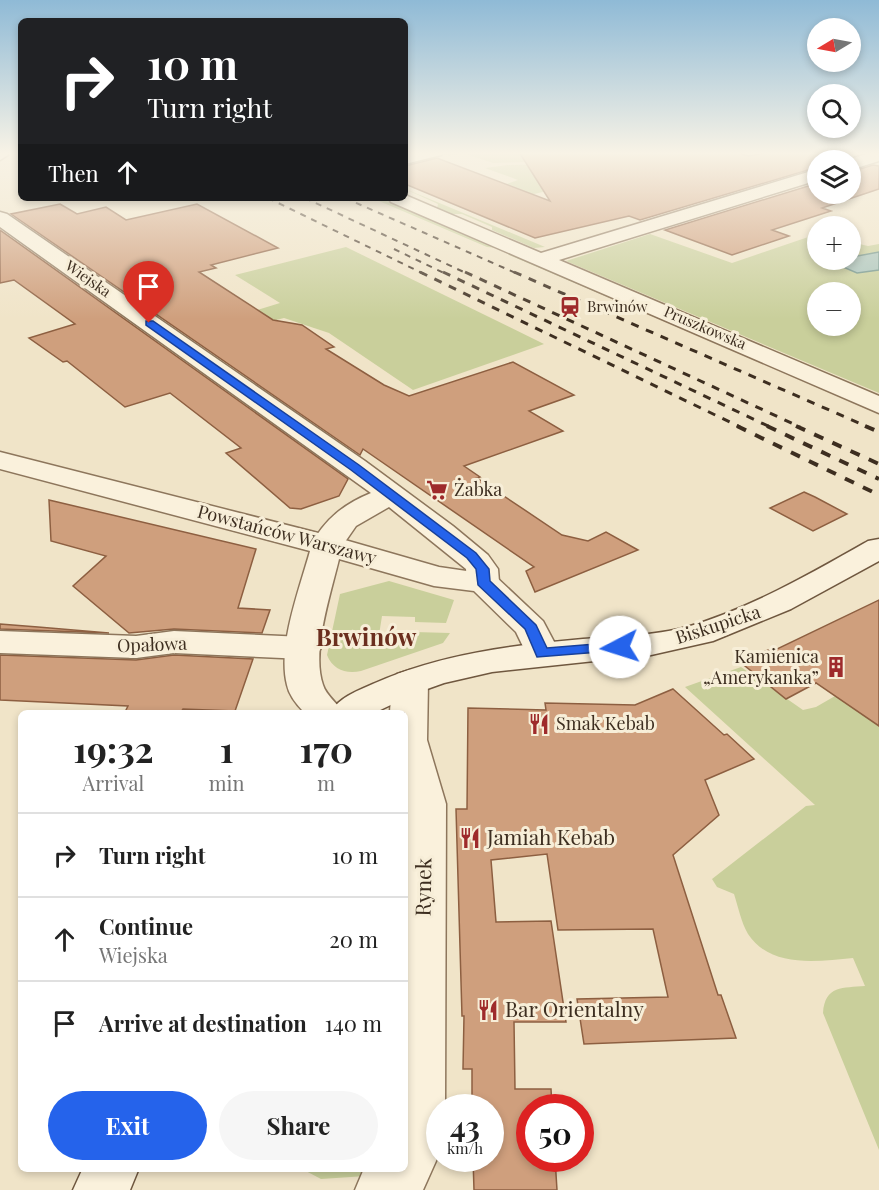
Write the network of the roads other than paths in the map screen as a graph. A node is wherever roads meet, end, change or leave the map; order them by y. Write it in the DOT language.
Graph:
graph roads {
  1 [pos="420,208"];
  2 [pos="709,208"];
  3 [pos="0,218"];
  4 [pos="542,259"];
  5 [pos="879,405"];
  6 [pos="0,460"];
  7 [pos="392,495"];
  8 [pos="327,545"];
  9 [pos="879,548"];
  10 [pos="483,582"];
  11 [pos="0,642"];
  12 [pos="304,648"];
  13 [pos="542,653"];
  14 [pos="410,682"];
  15 [pos="323,710"];
  16 [pos="352,710"];
  17 [pos="408,740"];
  18 [pos="408,740"];
  19 [pos="408,1165"];
  20 [pos="110,1172"];
  21 [pos="403,1172"];
  22 [pos="101,1190"];
  23 [pos="383,1190"];
  1 -- 4 [label="street, Pruszkowska"];
  2 -- 4 [label="street"];
  3 -- 7 [label="street, Wiejska"];
  4 -- 5 [label="street, Pruszkowska"];
  6 -- 8 [label="street, Powstańców Warszawy"];
  7 -- 8 [label="street"];
  7 -- 10 [label="street, Wiejska"];
  8 -- 10 [label="street, Powstańców Warszawy"];
  8 -- 12 [label="street"];
  9 -- 13 [label="street, Biskupicka"];
  10 -- 13 [label="street"];
  11 -- 12 [label="street, Opałowa"];
  12 -- 15 [label="street"];
  13 -- 14 [label="street"];
  14 -- 16 [label="street"];
  14 -- 18 [label="street, Rynek"];
  17 -- 19 [label="street, Rynek"];
  20 -- 22 [label="street"];
  21 -- 23 [label="street, Rynek"];
}
